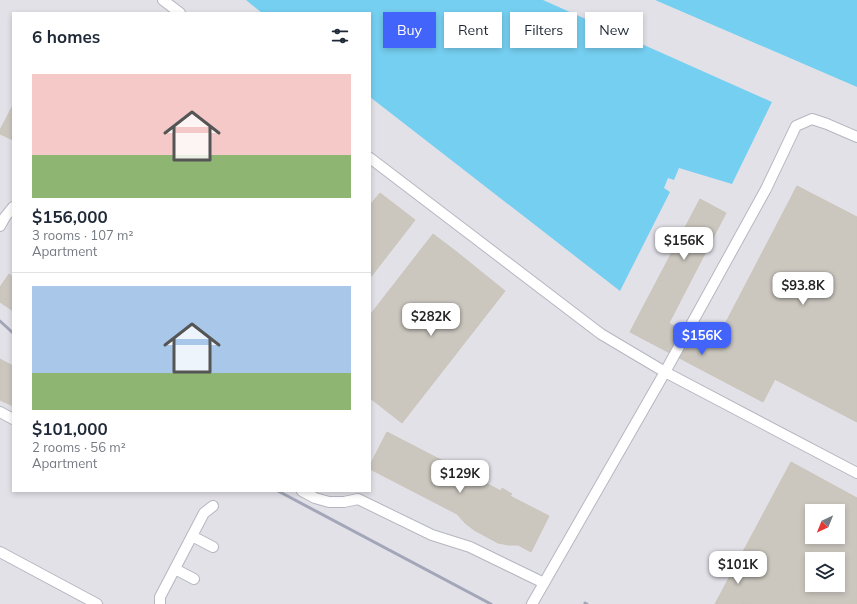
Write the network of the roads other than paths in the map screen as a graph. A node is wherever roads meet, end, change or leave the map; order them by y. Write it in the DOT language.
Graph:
graph roads {
  1 [pos="163,0"];
  2 [pos="179,12"];
  3 [pos="857,137"];
  4 [pos="371,159"];
  5 [pos="12,208"];
  6 [pos="3,215"];
  7 [pos="0,226"];
  8 [pos="665,372"];
  9 [pos="0,412"];
  10 [pos="12,418"];
  11 [pos="857,473"];
  12 [pos="304,492"];
  13 [pos="213,506"];
  14 [pos="192,536"];
  15 [pos="213,547"];
  16 [pos="0,552"];
  17 [pos="175,569"];
  18 [pos="194,579"];
  19 [pos="544,583"];
  20 [pos="97,604"];
  21 [pos="160,604"];
  22 [pos="532,604"];
  1 -- 2 [label="lane"];
  3 -- 8 [label="lane"];
  4 -- 8 [label="lane"];
  5 -- 6 [label="lane"];
  6 -- 7 [label="lane"];
  8 -- 11 [label="lane"];
  8 -- 19 [label="lane"];
  9 -- 10 [label="lane"];
  12 -- 19 [label="lane"];
  13 -- 14 [label="lane"];
  14 -- 15 [label="lane"];
  14 -- 17 [label="lane"];
  16 -- 20 [label="lane"];
  17 -- 18 [label="lane"];
  17 -- 21 [label="lane"];
  19 -- 22 [label="lane"];
}
